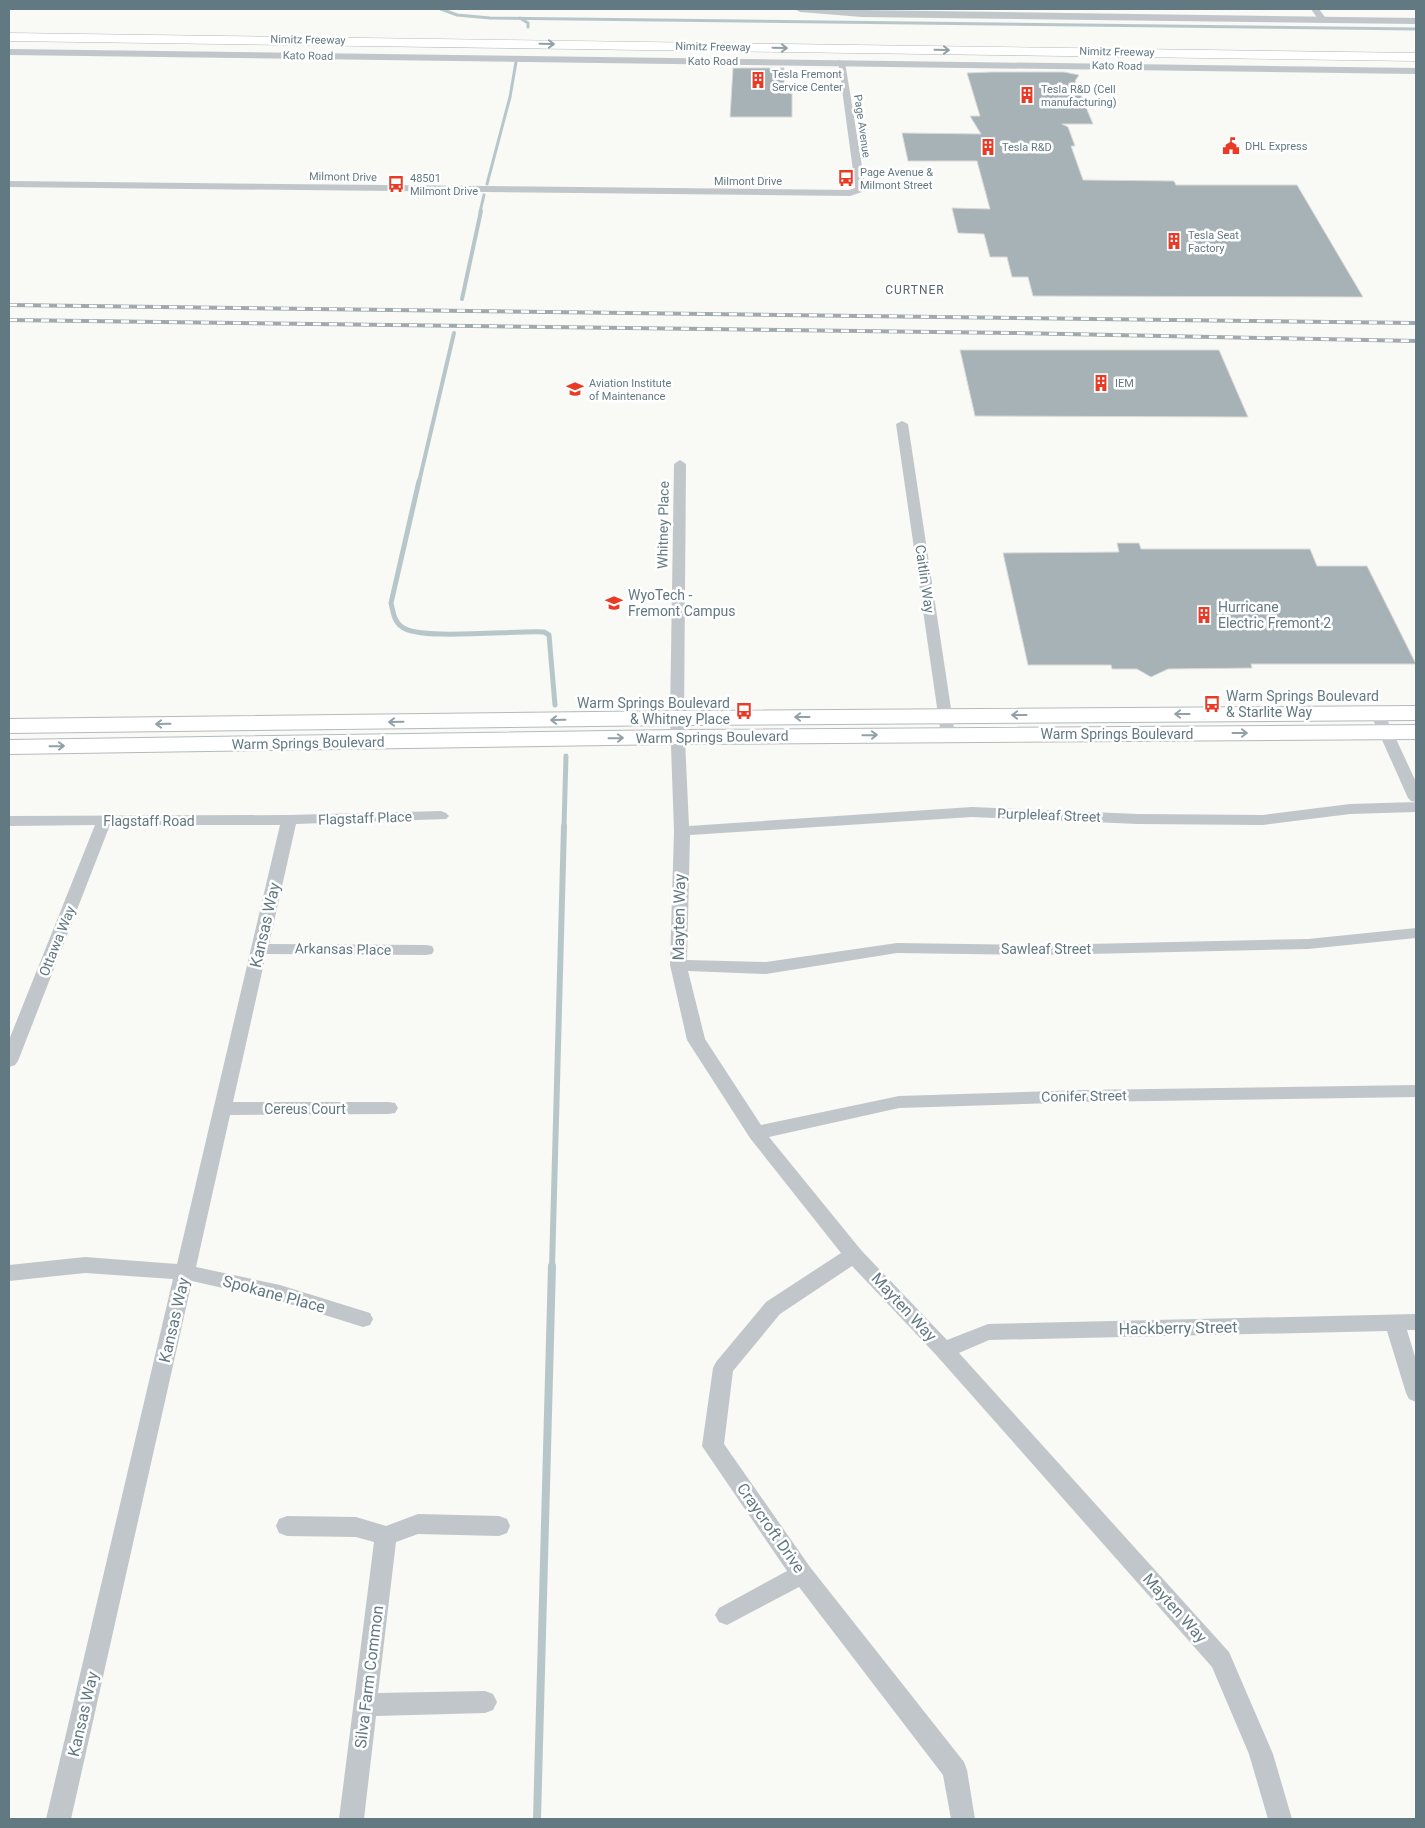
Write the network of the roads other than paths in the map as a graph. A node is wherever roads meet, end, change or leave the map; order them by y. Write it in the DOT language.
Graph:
graph roads {
  1 [pos="800,9"];
  2 [pos="1316,9"];
  3 [pos="1323,20"];
  4 [pos="1416,21"];
  5 [pos="9,28"];
  6 [pos="9,37"];
  7 [pos="1416,44"];
  8 [pos="1031,51"];
  9 [pos="9,52"];
  10 [pos="1416,52"];
  11 [pos="1416,57"];
  12 [pos="841,62"];
  13 [pos="1416,70"];
  14 [pos="9,184"];
  15 [pos="856,191"];
  16 [pos="902,424"];
  17 [pos="680,464"];
  18 [pos="1416,712"];
  19 [pos="1382,722"];
  20 [pos="315,723"];
  21 [pos="946,725"];
  22 [pos="9,726"];
  23 [pos="677,727"];
  24 [pos="1416,732"];
  25 [pos="164,744"];
  26 [pos="9,746"];
  27 [pos="1416,798"];
  28 [pos="1416,807"];
  29 [pos="441,816"];
  30 [pos="289,820"];
  31 [pos="104,821"];
  32 [pos="9,822"];
  33 [pos="682,831"];
  34 [pos="1416,933"];
  35 [pos="260,949"];
  36 [pos="426,950"];
  37 [pos="678,965"];
  38 [pos="9,1062"];
  39 [pos="1416,1091"];
  40 [pos="388,1108"];
  41 [pos="222,1109"];
  42 [pos="756,1133"];
  43 [pos="854,1255"];
  44 [pos="185,1272"];
  45 [pos="9,1273"];
  46 [pos="362,1319"];
  47 [pos="1416,1322"];
  48 [pos="1395,1323"];
  49 [pos="944,1350"];
  50 [pos="1416,1393"];
  51 [pos="287,1526"];
  52 [pos="499,1526"];
  53 [pos="386,1536"];
  54 [pos="802,1574"];
  55 [pos="727,1615"];
  56 [pos="485,1702"];
  57 [pos="365,1705"];
  58 [pos="58,1819"];
  59 [pos="351,1819"];
  60 [pos="964,1819"];
  61 [pos="1280,1819"];
  1 -- 3 [label="street"];
  2 -- 3 [label="street"];
  3 -- 4 [label="street"];
  5 -- 7 [label="highway, Nimitz Freeway"];
  6 -- 8 [label="highway, Nimitz Freeway, one-way"];
  8 -- 10 [label="highway"];
  8 -- 11 [label="highway, Nimitz Freeway"];
  9 -- 12 [label="street, Kato Road"];
  12 -- 13 [label="street, Kato Road"];
  12 -- 15 [label="street, Page Avenue"];
  14 -- 15 [label="street, Milmont Drive"];
  16 -- 21 [label="street, Caitlin Way"];
  17 -- 23 [label="street, Whitney Place"];
  18 -- 19 [label="main road, Warm Springs Boulevard"];
  19 -- 21 [label="main road, Warm Springs Boulevard"];
  19 -- 24 [label="main road, Warm Springs Boulevard"];
  19 -- 27 [label="street"];
  20 -- 22 [label="main road, Warm Springs Boulevard, one-way"];
  23 -- 20 [label="main road, Warm Springs Boulevard, one-way"];
  20 -- 25 [label="main road"];
  21 -- 23 [label="main road, Warm Springs Boulevard"];
  25 -- 23 [label="main road, Warm Springs Boulevard, one-way"];
  23 -- 33 [label="street, Mayten Way"];
  26 -- 25 [label="main road, Warm Springs Boulevard, one-way"];
  28 -- 33 [label="street, Purpleleaf Street"];
  29 -- 30 [label="street, Flagstaff Place"];
  30 -- 31 [label="street, Flagstaff Road"];
  30 -- 35 [label="street, Kansas Way"];
  31 -- 32 [label="street, Flagstaff Road"];
  31 -- 38 [label="street, Ottawa Way"];
  33 -- 37 [label="street, Mayten Way"];
  34 -- 37 [label="street, Sawleaf Street"];
  35 -- 36 [label="street, Arkansas Place"];
  35 -- 41 [label="street, Kansas Way"];
  37 -- 42 [label="street, Mayten Way"];
  39 -- 42 [label="street, Conifer Street"];
  40 -- 41 [label="street, Cereus Court"];
  41 -- 44 [label="street, Kansas Way"];
  42 -- 43 [label="street, Mayten Way"];
  43 -- 49 [label="street, Mayten Way"];
  43 -- 54 [label="street, Craycroft Drive"];
  44 -- 45 [label="street, Spokane Place"];
  44 -- 46 [label="street, Spokane Place"];
  44 -- 58 [label="street, Kansas Way"];
  47 -- 48 [label="street, Hackberry Street"];
  48 -- 49 [label="street, Hackberry Street"];
  48 -- 50 [label="street"];
  49 -- 61 [label="street, Mayten Way"];
  51 -- 53 [label="street"];
  52 -- 53 [label="street"];
  53 -- 57 [label="street, Silva Farm Common"];
  54 -- 55 [label="street"];
  54 -- 60 [label="street, Craycroft Drive"];
  56 -- 57 [label="street"];
  57 -- 59 [label="street, Silva Farm Common"];
}
